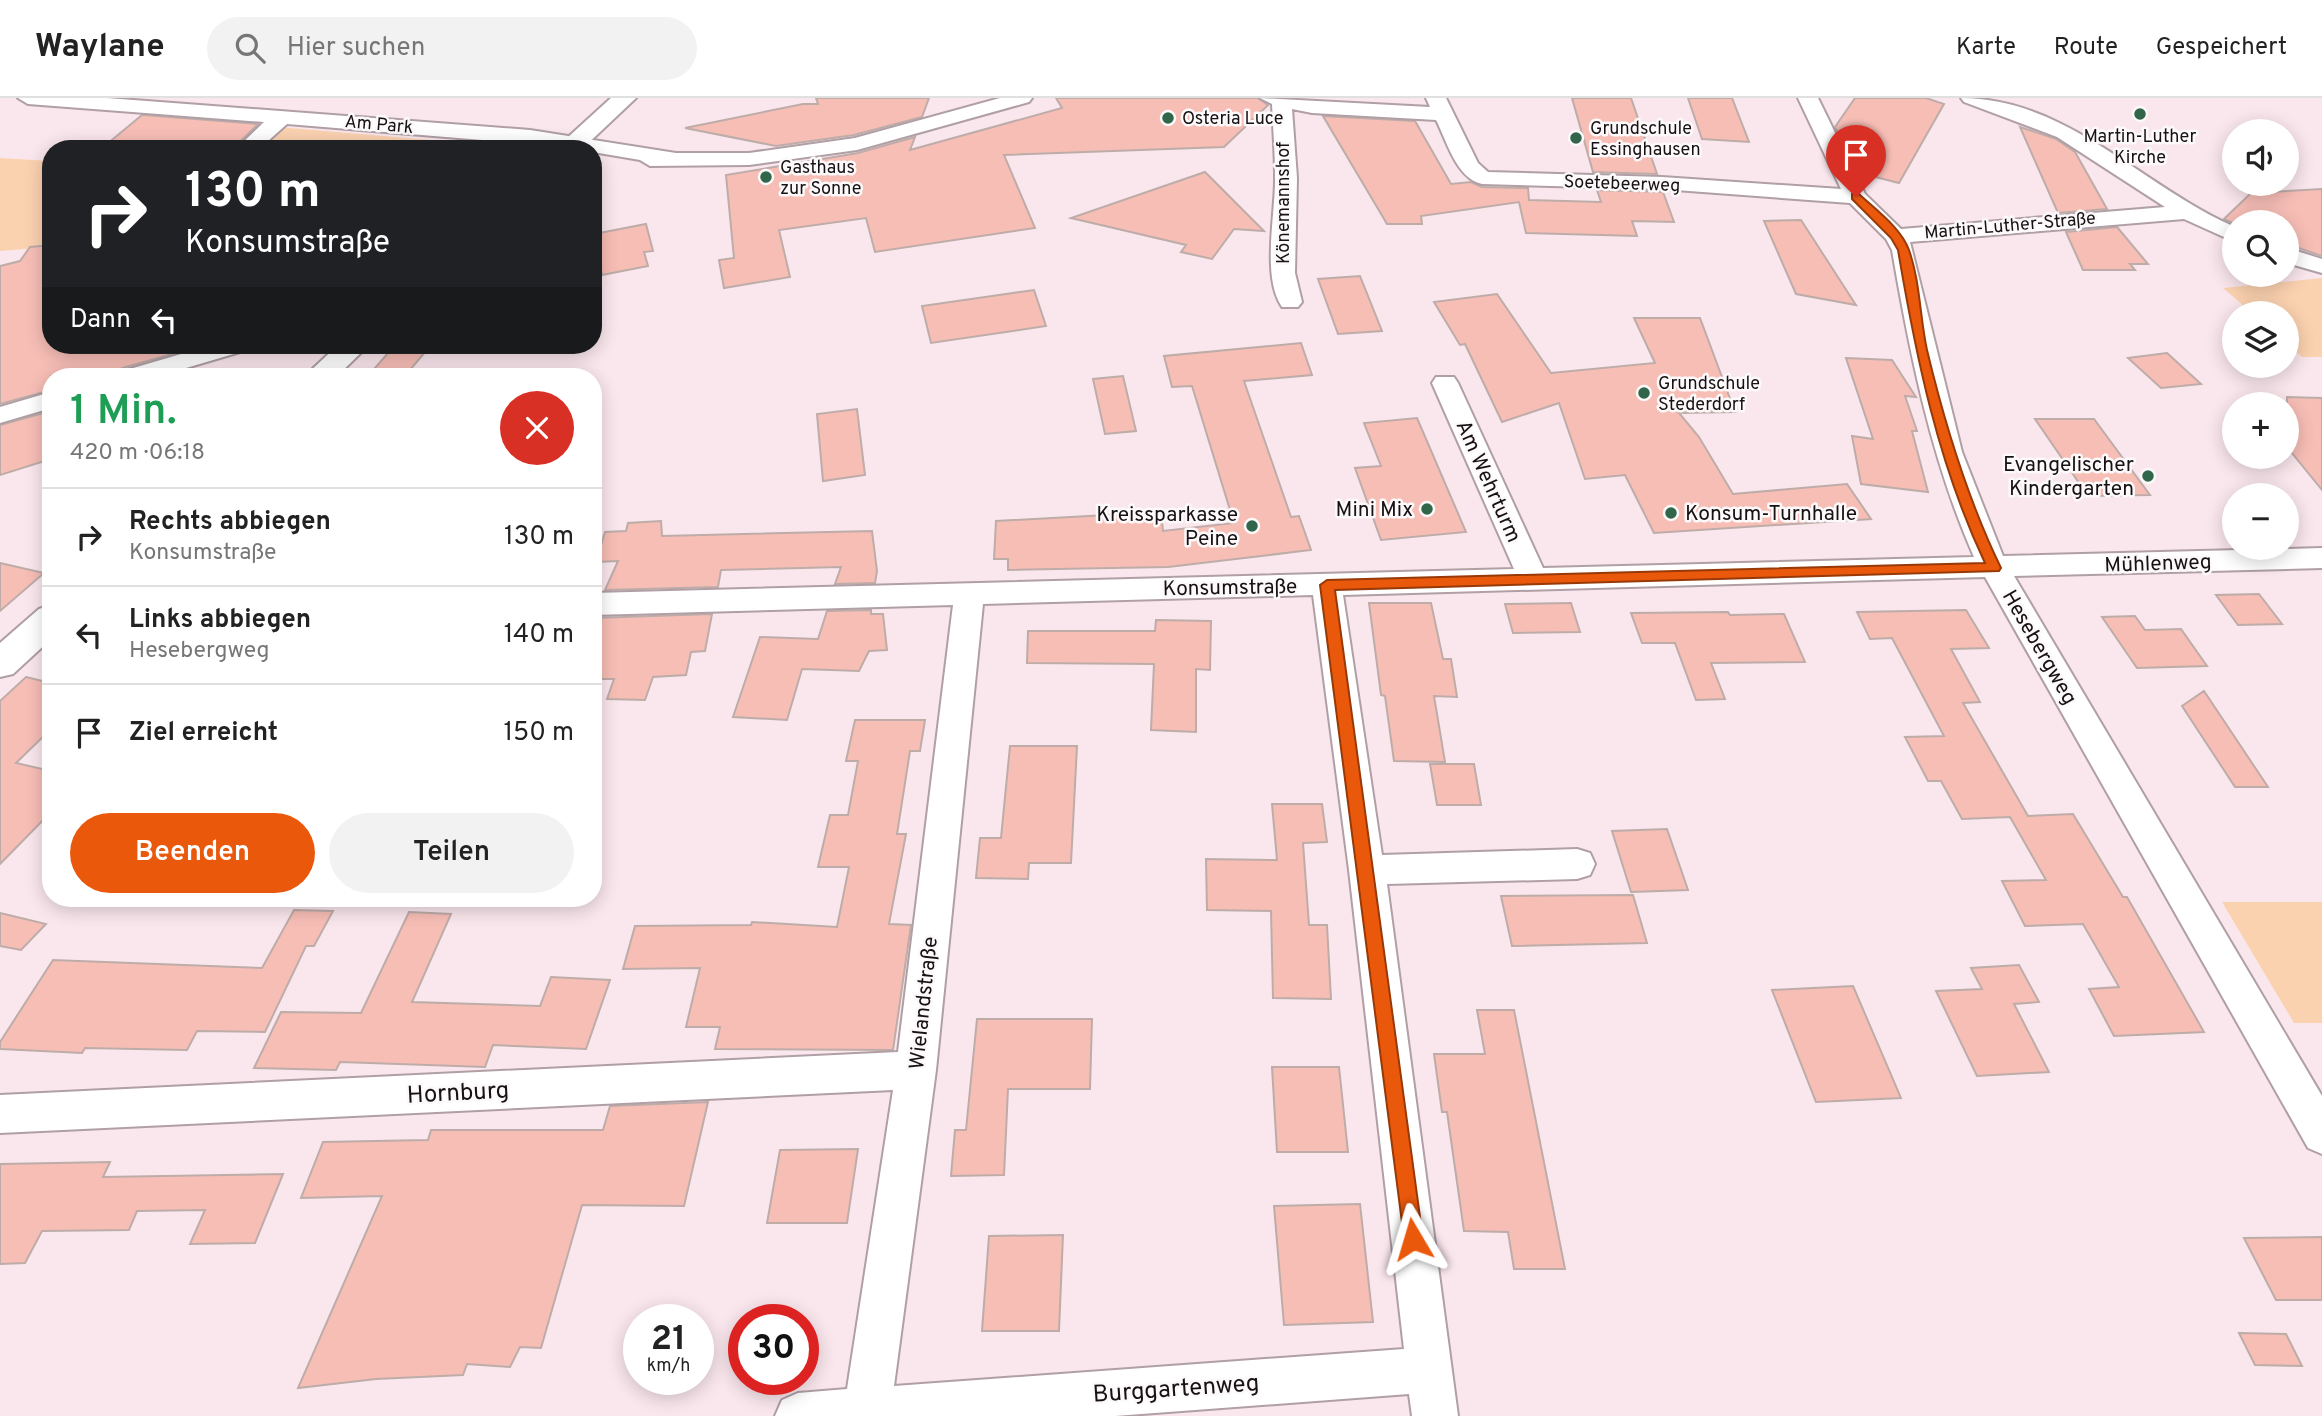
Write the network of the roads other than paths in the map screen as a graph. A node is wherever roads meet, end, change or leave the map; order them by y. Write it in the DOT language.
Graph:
graph roads {
  1 [pos="28,98"];
  2 [pos="625,98"];
  3 [pos="942,98"];
  4 [pos="1022,98"];
  5 [pos="1808,98"];
  6 [pos="1971,98"];
  7 [pos="1276,100"];
  8 [pos="1440,106"];
  9 [pos="282,117"];
  10 [pos="953,118"];
  11 [pos="476,133"];
  12 [pos="256,140"];
  13 [pos="501,140"];
  14 [pos="531,140"];
  15 [pos="577,140"];
  16 [pos="602,149"];
  17 [pos="602,157"];
  18 [pos="673,159"];
  19 [pos="2134,178"];
  20 [pos="1856,197"];
  21 [pos="2185,212"];
  22 [pos="2124,215"];
  23 [pos="2222,229"];
  24 [pos="1896,236"];
  25 [pos="2299,259"];
  26 [pos="2322,266"];
  27 [pos="1290,302"];
  28 [pos="345,354"];
  29 [pos="158,356"];
  30 [pos="142,368"];
  31 [pos="329,368"];
  32 [pos="1445,383"];
  33 [pos="42,403"];
  34 [pos="0,415"];
  35 [pos="2322,558"];
  36 [pos="1994,568"];
  37 [pos="1533,579"];
  38 [pos="1327,585"];
  39 [pos="969,593"];
  40 [pos="602,604"];
  41 [pos="42,626"];
  42 [pos="0,664"];
  43 [pos="1577,864"];
  44 [pos="1367,870"];
  45 [pos="916,1070"];
  46 [pos="0,1114"];
  47 [pos="2322,1135"];
  48 [pos="1429,1370"];
  49 [pos="867,1411"];
  50 [pos="798,1416"];
  51 [pos="1436,1416"];
  1 -- 9 [label="street, Am Park"];
  2 -- 15 [label="main road"];
  3 -- 10 [label="street"];
  4 -- 10 [label="street"];
  5 -- 20 [label="street, Hesebergweg"];
  6 -- 19 [label="street, Martin-Luther-Straße"];
  7 -- 8 [label="street"];
  7 -- 27 [label="street, Könemannshof"];
  8 -- 20 [label="street, Soetebeerweg"];
  9 -- 11 [label="street, Am Park"];
  9 -- 12 [label="street"];
  10 -- 18 [label="street"];
  11 -- 13 [label="street, Am Park"];
  11 -- 14 [label="street, Am Park"];
  16 -- 18 [label="street, Am Park"];
  17 -- 18 [label="street"];
  19 -- 21 [label="street, Martin-Luther-Straße"];
  19 -- 22 [label="street, Martin-Luther-Straße"];
  20 -- 24 [label="street, Hesebergweg"];
  21 -- 22 [label="street, Martin-Luther-Straße"];
  21 -- 23 [label="street, Martin-Luther-Straße"];
  22 -- 24 [label="street, Martin-Luther-Straße"];
  24 -- 36 [label="street, Hesebergweg"];
  25 -- 26 [label="street"];
  28 -- 31 [label="main road"];
  29 -- 30 [label="street"];
  32 -- 37 [label="street, Am Wehrturm"];
  33 -- 34 [label="street"];
  35 -- 36 [label="street, Mühlenweg"];
  36 -- 37 [label="street, Konsumstraße"];
  36 -- 47 [label="street, Hesebergweg"];
  37 -- 38 [label="street, Konsumstraße"];
  38 -- 39 [label="street, Konsumstraße"];
  38 -- 44 [label="street"];
  39 -- 40 [label="street, Konsumstraße"];
  39 -- 45 [label="street, Wielandstraße"];
  41 -- 42 [label="main road"];
  43 -- 44 [label="street"];
  44 -- 48 [label="street"];
  45 -- 46 [label="street, Hornburg"];
  45 -- 49 [label="street, Wielandstraße"];
  48 -- 49 [label="street, Burggartenweg"];
  48 -- 51 [label="street"];
  49 -- 50 [label="street, Burggartenweg"];
}
